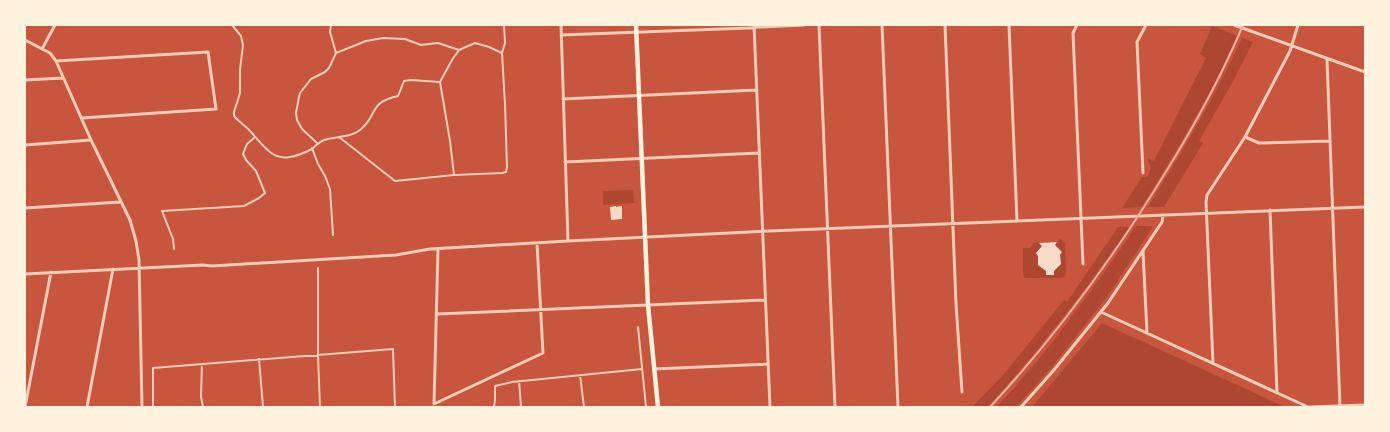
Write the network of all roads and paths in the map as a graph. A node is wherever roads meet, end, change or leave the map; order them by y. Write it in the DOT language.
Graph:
graph roads {
  1 [pos="55,25"];
  2 [pos="232,25"];
  3 [pos="331,25"];
  4 [pos="504,25"];
  5 [pos="561,25"];
  6 [pos="636,25"];
  7 [pos="804,25"];
  8 [pos="819,25"];
  9 [pos="882,25"];
  10 [pos="946,25"];
  11 [pos="1009,25"];
  12 [pos="1077,25"];
  13 [pos="1146,25"];
  14 [pos="1234,25"];
  15 [pos="1298,25"];
  16 [pos="754,26"];
  17 [pos="636,32"];
  18 [pos="562,35"];
  19 [pos="25,40"];
  20 [pos="1292,46"];
  21 [pos="42,49"];
  22 [pos="460,50"];
  23 [pos="336,53"];
  24 [pos="502,53"];
  25 [pos="1327,58"];
  26 [pos="56,61"];
  27 [pos="1365,72"];
  28 [pos="62,78"];
  29 [pos="25,80"];
  30 [pos="440,82"];
  31 [pos="757,90"];
  32 [pos="638,95"];
  33 [pos="563,99"];
  34 [pos="82,118"];
  35 [pos="255,137"];
  36 [pos="339,137"];
  37 [pos="1245,137"];
  38 [pos="91,140"];
  39 [pos="1330,141"];
  40 [pos="317,143"];
  41 [pos="25,144"];
  42 [pos="312,148"];
  43 [pos="759,153"];
  44 [pos="641,158"];
  45 [pos="565,162"];
  46 [pos="1143,173"];
  47 [pos="454,175"];
  48 [pos="121,202"];
  49 [pos="1365,207"];
  50 [pos="25,208"];
  51 [pos="1333,208"];
  52 [pos="1270,210"];
  53 [pos="1206,213"];
  54 [pos="1163,215"];
  55 [pos="1080,218"];
  56 [pos="1017,221"];
  57 [pos="954,224"];
  58 [pos="890,226"];
  59 [pos="827,229"];
  60 [pos="762,232"];
  61 [pos="333,234"];
  62 [pos="645,237"];
  63 [pos="568,241"];
  64 [pos="537,243"];
  65 [pos="174,249"];
  66 [pos="438,249"];
  67 [pos="1144,250"];
  68 [pos="1083,264"];
  69 [pos="139,268"];
  70 [pos="318,268"];
  71 [pos="113,269"];
  72 [pos="51,272"];
  73 [pos="25,274"];
  74 [pos="765,300"];
  75 [pos="648,305"];
  76 [pos="540,309"];
  77 [pos="1101,312"];
  78 [pos="437,314"];
  79 [pos="638,327"];
  80 [pos="1147,333"];
  81 [pos="318,355"];
  82 [pos="259,359"];
  83 [pos="1213,363"];
  84 [pos="202,364"];
  85 [pos="768,364"];
  86 [pos="654,369"];
  87 [pos="642,370"];
  88 [pos="580,375"];
  89 [pos="519,381"];
  90 [pos="962,392"];
  91 [pos="1277,393"];
  92 [pos="1365,405"];
  93 [pos="1340,406"];
  94 [pos="26,407"];
  95 [pos="87,407"];
  96 [pos="142,407"];
  97 [pos="153,407"];
  98 [pos="203,407"];
  99 [pos="263,407"];
  100 [pos="320,407"];
  101 [pos="395,407"];
  102 [pos="494,407"];
  103 [pos="521,407"];
  104 [pos="584,407"];
  105 [pos="646,407"];
  106 [pos="658,407"];
  107 [pos="770,407"];
  108 [pos="835,407"];
  109 [pos="898,407"];
  110 [pos="1022,407"];
  111 [pos="1309,407"];
  1 -- 21 [label="street"];
  2 -- 35 [label="lane"];
  3 -- 23 [label="lane"];
  4 -- 24 [label="lane"];
  5 -- 18 [label="street"];
  6 -- 17 [label="main road"];
  7 -- 16 [label="street"];
  8 -- 59 [label="street"];
  9 -- 58 [label="street"];
  10 -- 57 [label="street"];
  11 -- 56 [label="street"];
  12 -- 55 [label="street"];
  13 -- 46 [label="street"];
  14 -- 20 [label="street"];
  15 -- 20 [label="street"];
  16 -- 17 [label="street"];
  16 -- 31 [label="street"];
  17 -- 18 [label="street"];
  17 -- 32 [label="main road"];
  18 -- 33 [label="street"];
  19 -- 21 [label="street"];
  20 -- 25 [label="street"];
  20 -- 37 [label="street"];
  21 -- 26 [label="street"];
  22 -- 23 [label="lane"];
  22 -- 24 [label="lane"];
  22 -- 30 [label="lane"];
  23 -- 40 [label="lane"];
  24 -- 47 [label="lane"];
  25 -- 27 [label="street"];
  25 -- 39 [label="street"];
  26 -- 28 [label="street"];
  26 -- 34 [label="street"];
  28 -- 29 [label="street"];
  28 -- 34 [label="street"];
  30 -- 36 [label="lane"];
  30 -- 47 [label="lane"];
  31 -- 32 [label="street"];
  31 -- 43 [label="street"];
  32 -- 33 [label="street"];
  32 -- 44 [label="main road"];
  33 -- 45 [label="street"];
  34 -- 38 [label="street"];
  35 -- 42 [label="lane"];
  35 -- 65 [label="lane"];
  36 -- 40 [label="lane"];
  36 -- 47 [label="lane"];
  37 -- 39 [label="street"];
  37 -- 53 [label="street"];
  38 -- 41 [label="street"];
  38 -- 48 [label="street"];
  39 -- 51 [label="street"];
  40 -- 42 [label="lane"];
  42 -- 61 [label="lane"];
  43 -- 44 [label="street"];
  43 -- 60 [label="street"];
  44 -- 45 [label="street"];
  44 -- 62 [label="main road"];
  45 -- 63 [label="street"];
  48 -- 50 [label="street"];
  48 -- 69 [label="street"];
  49 -- 51 [label="street"];
  51 -- 52 [label="street"];
  51 -- 93 [label="street"];
  52 -- 53 [label="street"];
  52 -- 91 [label="street"];
  53 -- 54 [label="street"];
  53 -- 83 [label="street"];
  54 -- 55 [label="street"];
  54 -- 67 [label="street"];
  55 -- 56 [label="street"];
  55 -- 68 [label="street"];
  56 -- 57 [label="street"];
  57 -- 58 [label="street"];
  57 -- 90 [label="street"];
  58 -- 59 [label="street"];
  58 -- 109 [label="street"];
  59 -- 60 [label="street"];
  59 -- 108 [label="street"];
  60 -- 62 [label="street"];
  60 -- 74 [label="street"];
  62 -- 63 [label="street"];
  62 -- 75 [label="main road"];
  63 -- 64 [label="street"];
  64 -- 66 [label="street"];
  64 -- 76 [label="street"];
  66 -- 69 [label="street"];
  66 -- 78 [label="street"];
  67 -- 77 [label="street"];
  67 -- 80 [label="street"];
  69 -- 71 [label="street"];
  69 -- 96 [label="street"];
  70 -- 81 [label="lane"];
  71 -- 72 [label="street"];
  71 -- 95 [label="street"];
  72 -- 73 [label="street"];
  72 -- 94 [label="street"];
  74 -- 75 [label="street"];
  74 -- 85 [label="street"];
  75 -- 76 [label="street"];
  75 -- 86 [label="main road"];
  76 -- 78 [label="street"];
  76 -- 78 [label="street"];
  77 -- 80 [label="street"];
  77 -- 110 [label="street"];
  79 -- 87 [label="lane"];
  80 -- 83 [label="street"];
  81 -- 82 [label="lane"];
  81 -- 100 [label="lane"];
  81 -- 101 [label="lane"];
  82 -- 84 [label="lane"];
  82 -- 99 [label="lane"];
  83 -- 91 [label="street"];
  84 -- 97 [label="lane"];
  84 -- 98 [label="lane"];
  85 -- 86 [label="street"];
  85 -- 107 [label="street"];
  86 -- 106 [label="main road"];
  87 -- 88 [label="lane"];
  87 -- 105 [label="lane"];
  88 -- 89 [label="lane"];
  88 -- 104 [label="lane"];
  89 -- 102 [label="lane"];
  89 -- 103 [label="lane"];
  91 -- 111 [label="street"];
  92 -- 93 [label="street"];
  93 -- 111 [label="street"];
}
